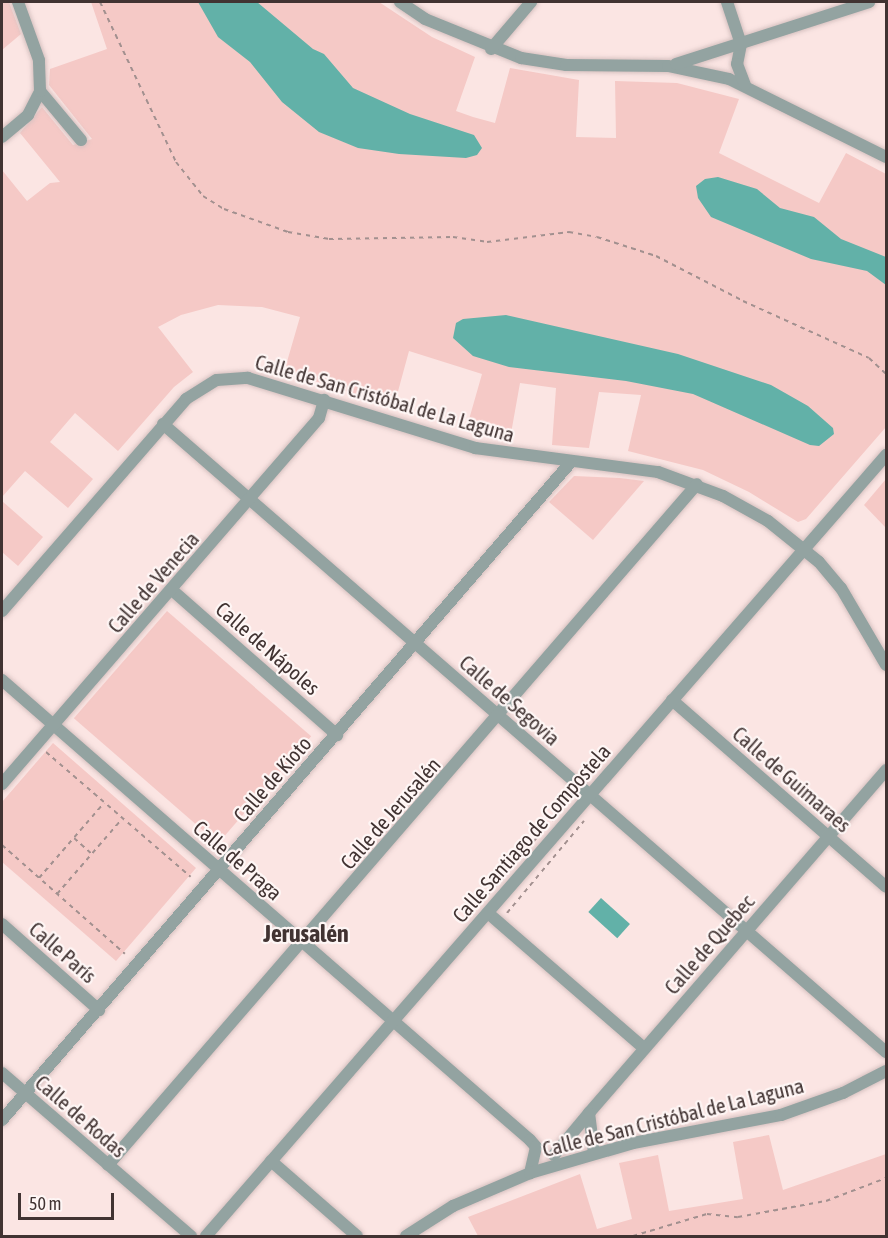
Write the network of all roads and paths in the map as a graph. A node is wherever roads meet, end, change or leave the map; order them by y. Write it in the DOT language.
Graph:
graph roads {
  1 [pos="18,2"];
  2 [pos="100,2"];
  3 [pos="400,2"];
  4 [pos="531,2"];
  5 [pos="727,2"];
  6 [pos="869,2"];
  7 [pos="741,44"];
  8 [pos="491,49"];
  9 [pos="669,66"];
  10 [pos="745,85"];
  11 [pos="40,91"];
  12 [pos="2,137"];
  13 [pos="81,140"];
  14 [pos="886,157"];
  15 [pos="886,374"];
  16 [pos="886,395"];
  17 [pos="324,400"];
  18 [pos="886,402"];
  19 [pos="163,424"];
  20 [pos="886,455"];
  21 [pos="571,462"];
  22 [pos="697,484"];
  23 [pos="249,500"];
  24 [pos="806,549"];
  25 [pos="172,590"];
  26 [pos="2,611"];
  27 [pos="415,643"];
  28 [pos="886,665"];
  29 [pos="2,680"];
  30 [pos="672,700"];
  31 [pos="499,717"];
  32 [pos="53,725"];
  33 [pos="337,735"];
  34 [pos="44,750"];
  35 [pos="886,770"];
  36 [pos="2,784"];
  37 [pos="589,795"];
  38 [pos="105,803"];
  39 [pos="571,803"];
  40 [pos="585,816"];
  41 [pos="123,818"];
  42 [pos="828,836"];
  43 [pos="74,838"];
  44 [pos="2,845"];
  45 [pos="92,854"];
  46 [pos="218,869"];
  47 [pos="191,877"];
  48 [pos="39,878"];
  49 [pos="886,887"];
  50 [pos="57,894"];
  51 [pos="488,913"];
  52 [pos="503,917"];
  53 [pos="469,919"];
  54 [pos="2,924"];
  55 [pos="747,931"];
  56 [pos="303,943"];
  57 [pos="125,954"];
  58 [pos="99,1010"];
  59 [pos="394,1022"];
  60 [pos="644,1048"];
  61 [pos="886,1052"];
  62 [pos="886,1071"];
  63 [pos="2,1073"];
  64 [pos="24,1094"];
  65 [pos="589,1113"];
  66 [pos="2,1120"];
  67 [pos="536,1147"];
  68 [pos="594,1153"];
  69 [pos="559,1158"];
  70 [pos="271,1161"];
  71 [pos="108,1165"];
  72 [pos="530,1173"];
  73 [pos="886,1178"];
  74 [pos="191,1236"];
  75 [pos="206,1236"];
  76 [pos="357,1236"];
  77 [pos="406,1236"];
  78 [pos="633,1236"];
  1 -- 11 [label="street"];
  2 -- 15 [label="path"];
  3 -- 8 [label="street"];
  4 -- 8 [label="street"];
  5 -- 7 [label="street"];
  6 -- 7 [label="street"];
  7 -- 9 [label="street"];
  7 -- 10 [label="street"];
  8 -- 9 [label="street"];
  9 -- 10 [label="street"];
  10 -- 14 [label="street"];
  11 -- 12 [label="street"];
  11 -- 13 [label="street"];
  16 -- 18 [label="path"];
  17 -- 19 [label="street, Calle de San Cristóbal de La Laguna"];
  17 -- 21 [label="street, Calle de San Cristóbal de La Laguna"];
  17 -- 23 [label="street, Calle de Venecia"];
  19 -- 23 [label="street, Calle de Segovia"];
  19 -- 26 [label="street, Calle de San Cristóbal de La Laguna"];
  20 -- 24 [label="street, Calle Santiago de Compostela"];
  21 -- 22 [label="street, Calle de San Cristóbal de La Laguna"];
  21 -- 27 [label="street, Calle de Kioto"];
  22 -- 24 [label="street, Calle de San Cristóbal de La Laguna"];
  22 -- 31 [label="street, Calle de Jerusalén"];
  23 -- 25 [label="street, Calle de Venecia"];
  23 -- 27 [label="street, Calle de Segovia"];
  24 -- 28 [label="street, Calle de San Cristóbal de La Laguna"];
  24 -- 30 [label="street, Calle Santiago de Compostela"];
  25 -- 32 [label="street, Calle de Venecia"];
  25 -- 33 [label="street, Calle de Nápoles"];
  27 -- 31 [label="street, Calle de Segovia"];
  27 -- 33 [label="street, Calle de Kioto"];
  29 -- 32 [label="street, Calle de Praga"];
  30 -- 37 [label="street, Calle Santiago de Compostela"];
  30 -- 42 [label="street, Calle de Guimaraes"];
  31 -- 37 [label="street, Calle de Segovia"];
  31 -- 56 [label="street, Calle de Jerusalén"];
  32 -- 36 [label="street, Calle de Venecia"];
  32 -- 46 [label="street, Calle de Praga"];
  33 -- 46 [label="street, Calle de Kioto"];
  34 -- 38 [label="path"];
  35 -- 42 [label="street, Calle de Quebec"];
  37 -- 51 [label="street, Calle Santiago de Compostela"];
  37 -- 55 [label="street, Calle de Segovia"];
  38 -- 41 [label="path"];
  38 -- 43 [label="path"];
  39 -- 53 [label="path"];
  40 -- 52 [label="path"];
  41 -- 45 [label="path"];
  41 -- 47 [label="path"];
  42 -- 49 [label="street, Calle de Guimaraes"];
  42 -- 55 [label="street, Calle de Quebec"];
  43 -- 45 [label="path"];
  43 -- 48 [label="path"];
  44 -- 48 [label="path"];
  45 -- 50 [label="path"];
  46 -- 56 [label="street, Calle de Praga"];
  46 -- 58 [label="street, Calle de Kioto"];
  48 -- 50 [label="path"];
  50 -- 57 [label="path"];
  51 -- 59 [label="street, Calle Santiago de Compostela"];
  51 -- 60 [label="street"];
  54 -- 58 [label="street, Calle París"];
  55 -- 60 [label="street, Calle de Quebec"];
  55 -- 61 [label="street, Calle de Segovia"];
  56 -- 59 [label="street, Calle de Praga"];
  56 -- 71 [label="street, Calle de Jerusalén"];
  58 -- 64 [label="street, Calle de Kioto"];
  59 -- 67 [label="street, Calle de Praga"];
  59 -- 70 [label="street, Calle Santiago de Compostela"];
  60 -- 65 [label="street, Calle de Quebec"];
  62 -- 68 [label="street, Calle de San Cristóbal de La Laguna"];
  63 -- 64 [label="street, Calle de Rodas"];
  64 -- 66 [label="street, Calle de Kioto"];
  64 -- 71 [label="street, Calle de Rodas"];
  65 -- 68 [label="street"];
  65 -- 69 [label="street, Calle de Quebec"];
  67 -- 69 [label="street, Calle de Praga"];
  67 -- 72 [label="street"];
  68 -- 69 [label="street, Calle de San Cristóbal de La Laguna"];
  69 -- 72 [label="street, Calle de San Cristóbal de La Laguna"];
  70 -- 75 [label="street, Calle Santiago de Compostela"];
  70 -- 76 [label="street"];
  71 -- 74 [label="street, Calle de Rodas"];
  72 -- 77 [label="street, Calle de San Cristóbal de La Laguna"];
  73 -- 78 [label="path"];
}
